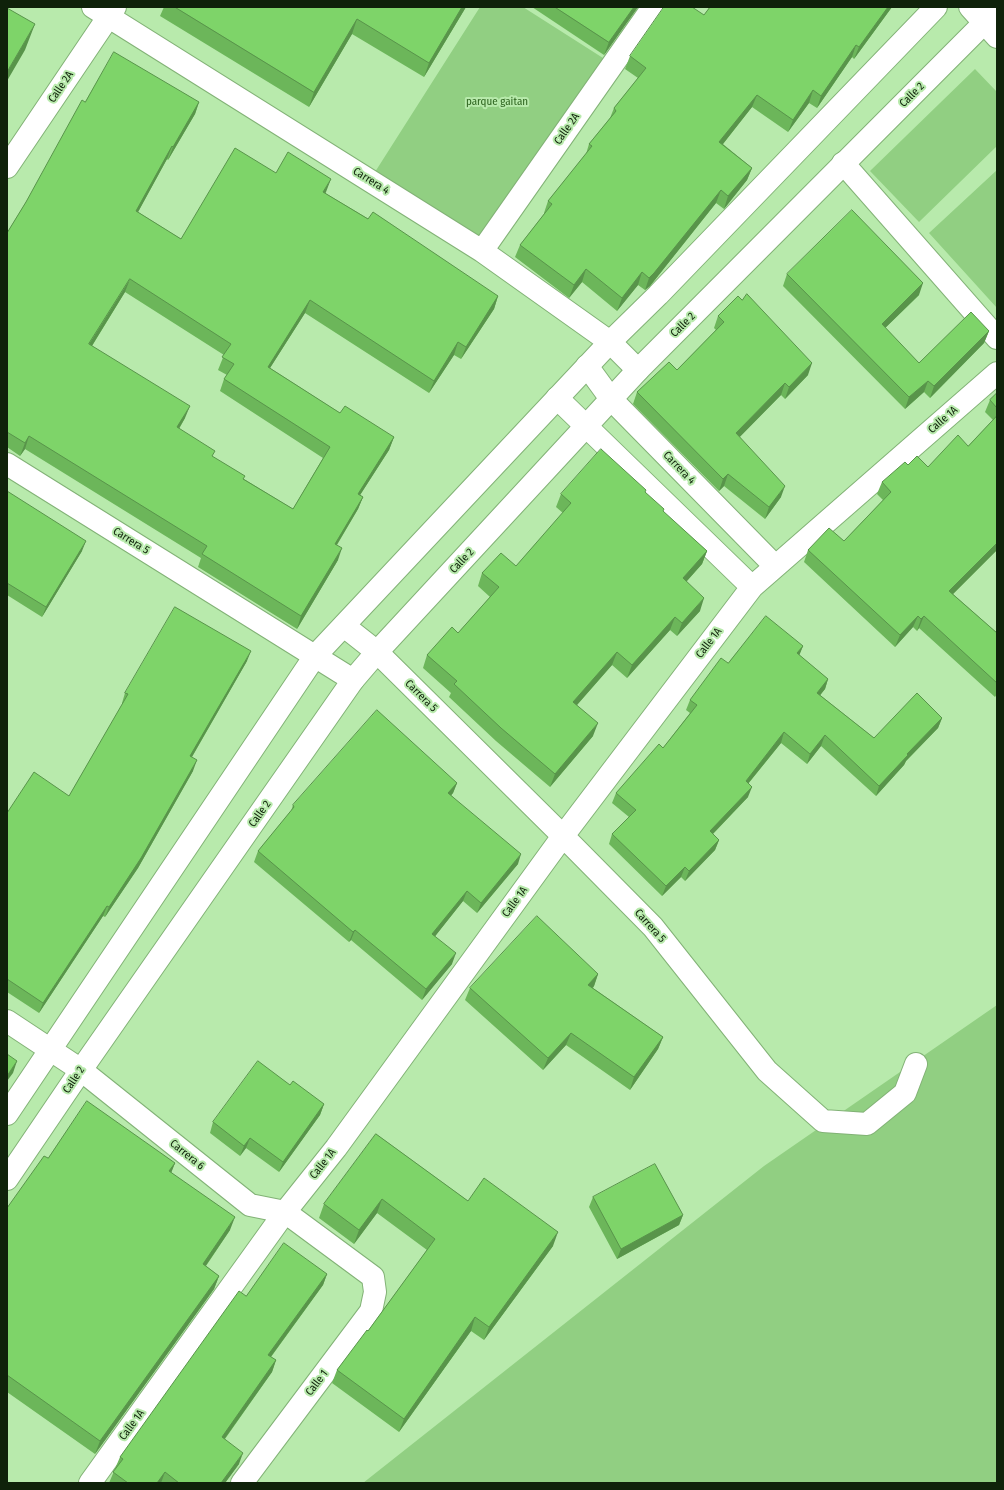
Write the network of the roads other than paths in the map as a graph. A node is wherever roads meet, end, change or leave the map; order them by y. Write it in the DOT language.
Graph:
graph roads {
  1 [pos="653,7"];
  2 [pos="936,7"];
  3 [pos="970,7"];
  4 [pos="106,10"];
  5 [pos="993,24"];
  6 [pos="843,164"];
  7 [pos="7,167"];
  8 [pos="482,251"];
  9 [pos="997,338"];
  10 [pos="610,342"];
  11 [pos="587,366"];
  12 [pos="638,370"];
  13 [pos="997,374"];
  14 [pos="557,398"];
  15 [pos="611,399"];
  16 [pos="586,426"];
  17 [pos="7,464"];
  18 [pos="775,566"];
  19 [pos="752,587"];
  20 [pos="344,626"];
  21 [pos="377,652"];
  22 [pos="315,656"];
  23 [pos="354,680"];
  24 [pos="563,836"];
  25 [pos="7,1021"];
  26 [pos="51,1049"];
  27 [pos="916,1064"];
  28 [pos="81,1070"];
  29 [pos="7,1114"];
  30 [pos="7,1180"];
  31 [pos="285,1212"];
  32 [pos="373,1277"];
  33 [pos="90,1483"];
  34 [pos="242,1483"];
  1 -- 8 [label="street, Calle 2A"];
  2 -- 10 [label="street"];
  3 -- 5 [label="street"];
  4 -- 7 [label="street, Calle 2A"];
  4 -- 8 [label="street, Carrera 4"];
  5 -- 6 [label="street, Calle 2"];
  6 -- 9 [label="street"];
  6 -- 12 [label="street, Calle 2"];
  8 -- 10 [label="street, Carrera 4"];
  10 -- 11 [label="street"];
  10 -- 12 [label="street, Carrera 4"];
  11 -- 14 [label="street"];
  11 -- 15 [label="street, Carrera 4"];
  12 -- 15 [label="street, Calle 2"];
  13 -- 18 [label="street, Calle 1A"];
  14 -- 16 [label="street"];
  14 -- 20 [label="street"];
  15 -- 16 [label="street, Calle 2"];
  15 -- 18 [label="street, Carrera 4"];
  16 -- 19 [label="street"];
  16 -- 21 [label="street, Calle 2"];
  17 -- 22 [label="street, Carrera 5"];
  18 -- 19 [label="street, Calle 1A"];
  19 -- 24 [label="street, Calle 1A"];
  20 -- 21 [label="street, Carrera 5"];
  20 -- 22 [label="street"];
  21 -- 23 [label="street, Calle 2"];
  21 -- 24 [label="street, Carrera 5"];
  22 -- 23 [label="street, Carrera 5"];
  22 -- 26 [label="street"];
  23 -- 28 [label="street, Calle 2"];
  24 -- 27 [label="street, Carrera 5"];
  24 -- 31 [label="street, Calle 1A"];
  25 -- 26 [label="street, Carrera 6"];
  26 -- 28 [label="street, Carrera 6"];
  26 -- 29 [label="street"];
  28 -- 30 [label="street, Calle 2"];
  28 -- 31 [label="street, Carrera 6"];
  31 -- 32 [label="street, Carrera 6"];
  31 -- 33 [label="street, Calle 1A"];
  32 -- 34 [label="street, Calle 1"];
}
